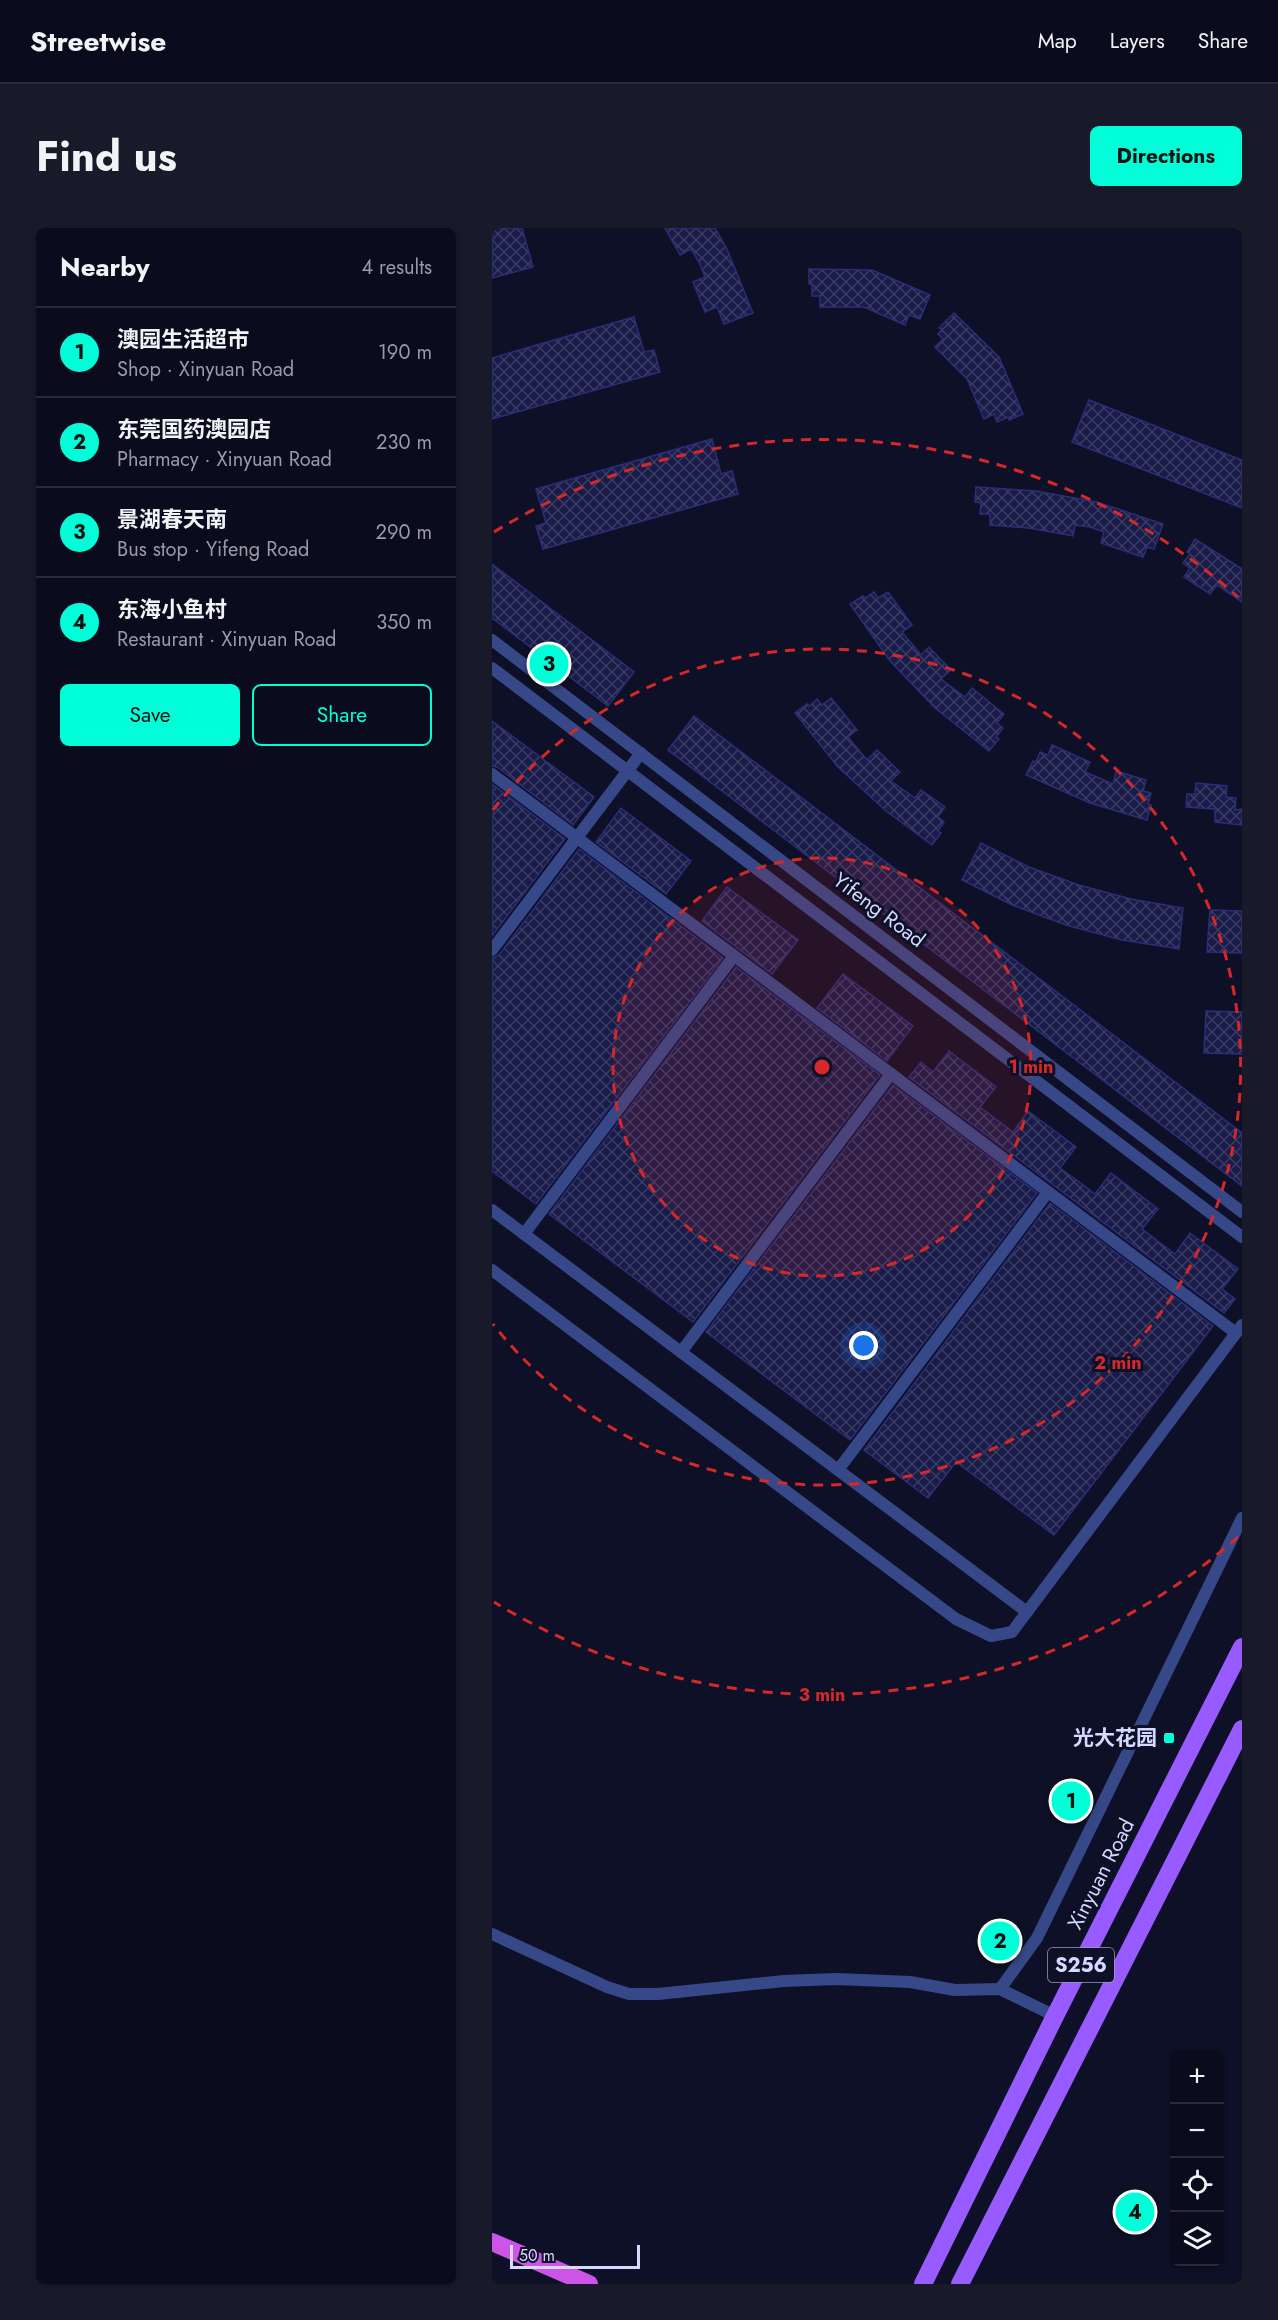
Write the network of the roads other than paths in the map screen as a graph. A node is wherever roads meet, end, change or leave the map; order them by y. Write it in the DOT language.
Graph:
graph roads {
  1 [pos="492,639"];
  2 [pos="492,668"];
  3 [pos="642,753"];
  4 [pos="628,771"];
  5 [pos="492,774"];
  6 [pos="577,838"];
  7 [pos="492,950"];
  8 [pos="734,956"];
  9 [pos="891,1074"];
  10 [pos="1048,1192"];
  11 [pos="492,1210"];
  12 [pos="1242,1212"];
  13 [pos="524,1234"];
  14 [pos="1242,1237"];
  15 [pos="492,1270"];
  16 [pos="1239,1329"];
  17 [pos="681,1352"];
  18 [pos="837,1470"];
  19 [pos="1242,1518"];
  20 [pos="1027,1612"];
  21 [pos="1242,1647"];
  22 [pos="1242,1729"];
  23 [pos="492,1934"];
  24 [pos="1000,1989"];
  25 [pos="1055,2016"];
  26 [pos="492,2241"];
  27 [pos="589,2284"];
  28 [pos="923,2284"];
  29 [pos="960,2284"];
  1 -- 3 [label="street, Yifeng Road"];
  2 -- 4 [label="street, Yifeng Road"];
  3 -- 4 [label="street"];
  3 -- 12 [label="street, Yifeng Road"];
  4 -- 6 [label="street"];
  4 -- 14 [label="street, Yifeng Road"];
  5 -- 6 [label="street"];
  6 -- 7 [label="street"];
  6 -- 8 [label="street"];
  8 -- 9 [label="street"];
  8 -- 13 [label="street"];
  9 -- 10 [label="street"];
  9 -- 17 [label="street"];
  10 -- 16 [label="street"];
  10 -- 18 [label="street"];
  11 -- 13 [label="street"];
  13 -- 17 [label="street"];
  15 -- 20 [label="street"];
  16 -- 20 [label="street"];
  17 -- 18 [label="street"];
  18 -- 20 [label="street"];
  19 -- 24 [label="street"];
  21 -- 25 [label="main road, Xinyuan Road / S256"];
  22 -- 29 [label="main road, S256"];
  23 -- 24 [label="street"];
  24 -- 25 [label="street"];
  25 -- 28 [label="main road, Xinyuan Road / S256"];
  26 -- 27 [label="highway"];
}
